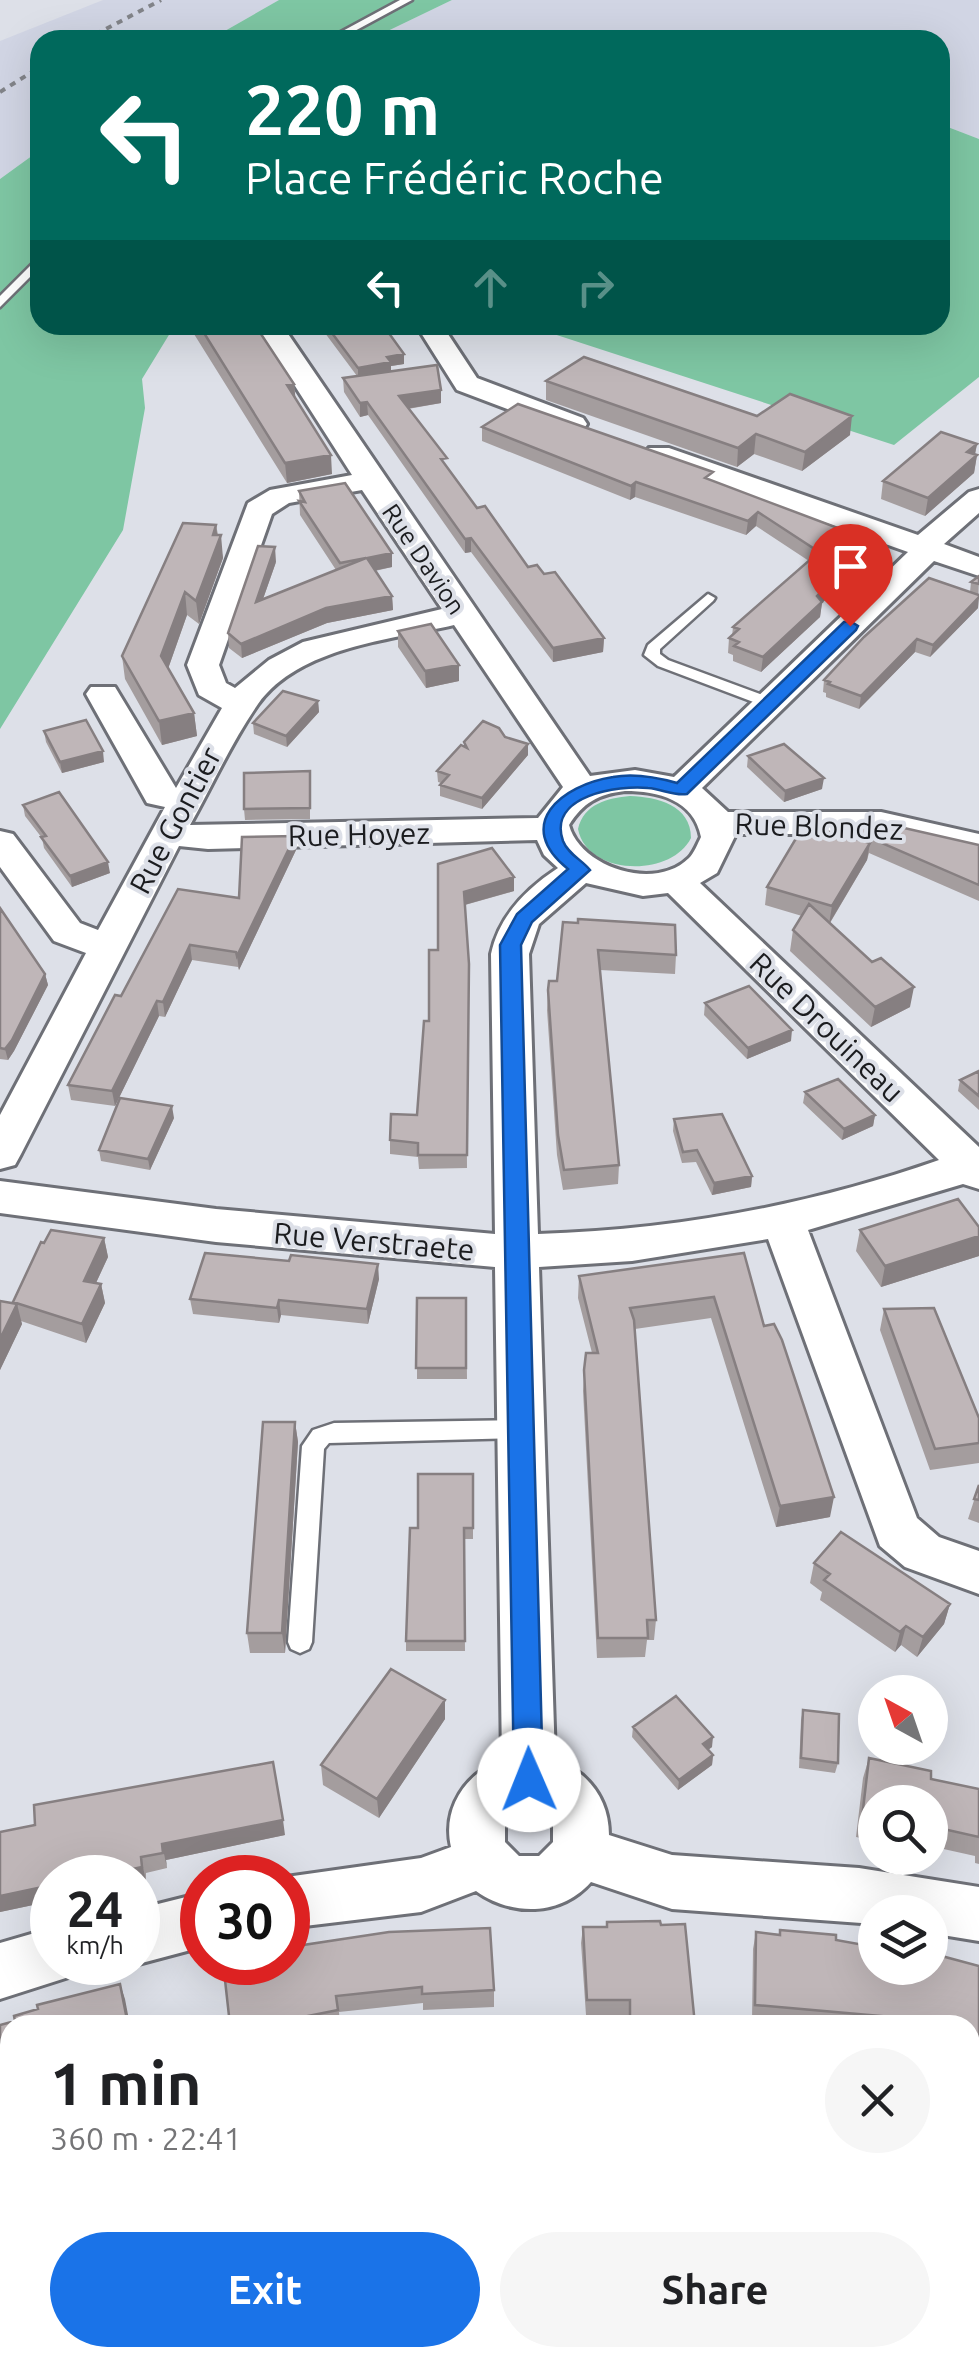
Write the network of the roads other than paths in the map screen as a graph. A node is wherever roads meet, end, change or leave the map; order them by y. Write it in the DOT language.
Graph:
graph roads {
  1 [pos="407,0"];
  2 [pos="350,30"];
  3 [pos="30,271"];
  4 [pos="0,303"];
  5 [pos="275,335"];
  6 [pos="437,335"];
  7 [pos="596,432"];
  8 [pos="633,445"];
  9 [pos="370,480"];
  10 [pos="979,498"];
  11 [pos="926,548"];
  12 [pos="979,567"];
  13 [pos="708,598"];
  14 [pos="460,614"];
  15 [pos="103,694"];
  16 [pos="770,703"];
  17 [pos="240,704"];
  18 [pos="583,790"];
  19 [pos="680,790"];
  20 [pos="185,801"];
  21 [pos="717,823"];
  22 [pos="552,830"];
  23 [pos="167,834"];
  24 [pos="0,842"];
  25 [pos="979,845"];
  26 [pos="580,870"];
  27 [pos="675,879"];
  28 [pos="108,944"];
  29 [pos="0,1154"];
  30 [pos="976,1167"];
  31 [pos="0,1198"];
  32 [pos="784,1221"];
  33 [pos="516,1251"];
  34 [pos="521,1428"];
  35 [pos="979,1573"];
  36 [pos="300,1642"];
  37 [pos="529,1780"];
  38 [pos="580,1852"];
  39 [pos="484,1861"];
  40 [pos="310,1898"];
  41 [pos="979,1914"];
  42 [pos="30,1963"];
  43 [pos="0,1972"];
  1 -- 2 [label="lane"];
  3 -- 4 [label="lane"];
  5 -- 9 [label="street, Rue Davion"];
  6 -- 7 [label="street"];
  8 -- 11 [label="street"];
  9 -- 14 [label="street, Rue Davion"];
  9 -- 17 [label="street"];
  10 -- 11 [label="street"];
  11 -- 12 [label="street"];
  11 -- 16 [label="street"];
  13 -- 16 [label="lane"];
  14 -- 17 [label="street, Rue Gontier"];
  14 -- 18 [label="street, Rue Davion"];
  15 -- 20 [label="street"];
  16 -- 19 [label="street"];
  17 -- 20 [label="street, Rue Gontier"];
  18 -- 19 [label="street"];
  18 -- 22 [label="street"];
  19 -- 21 [label="street"];
  20 -- 23 [label="street, Rue Gontier"];
  21 -- 25 [label="street, Rue Blondez"];
  21 -- 27 [label="street"];
  22 -- 23 [label="street, Rue Hoyez"];
  22 -- 26 [label="street"];
  23 -- 28 [label="street, Rue Gontier"];
  24 -- 28 [label="street"];
  26 -- 27 [label="street"];
  26 -- 33 [label="street"];
  27 -- 30 [label="street, Rue Drouineau"];
  28 -- 29 [label="street, Rue Gontier"];
  30 -- 32 [label="street, Rue Verstraete"];
  31 -- 33 [label="street, Rue Verstraete"];
  32 -- 33 [label="street, Rue Verstraete"];
  32 -- 35 [label="street"];
  33 -- 34 [label="street"];
  34 -- 36 [label="lane"];
  34 -- 37 [label="street"];
  37 -- 38 [label="street"];
  37 -- 39 [label="street"];
  38 -- 39 [label="street"];
  38 -- 41 [label="street"];
  39 -- 40 [label="street"];
  42 -- 43 [label="street"];
}
